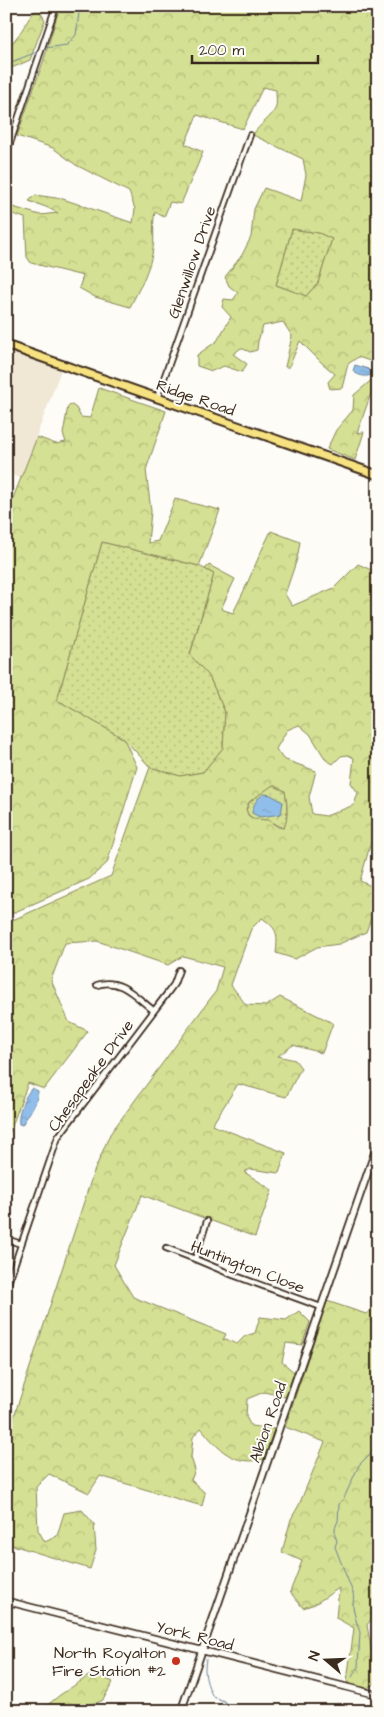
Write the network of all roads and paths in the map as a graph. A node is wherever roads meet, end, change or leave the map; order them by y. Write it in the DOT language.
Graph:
graph roads {
  1 [pos="56,6"];
  2 [pos="250,135"];
  3 [pos="6,155"];
  4 [pos="6,345"];
  5 [pos="157,398"];
  6 [pos="378,475"];
  7 [pos="179,970"];
  8 [pos="98,985"];
  9 [pos="153,1010"];
  10 [pos="378,1143"];
  11 [pos="207,1221"];
  12 [pos="6,1239"];
  13 [pos="21,1244"];
  14 [pos="166,1248"];
  15 [pos="195,1258"];
  16 [pos="6,1289"];
  17 [pos="321,1307"];
  18 [pos="6,1601"];
  19 [pos="202,1651"];
  20 [pos="378,1695"];
  21 [pos="181,1711"];
  1 -- 3 [label="street"];
  2 -- 5 [label="street, Glenwillow Drive"];
  4 -- 5 [label="main road, Ridge Road"];
  5 -- 6 [label="main road, Ridge Road"];
  7 -- 9 [label="street, Chesapeake Drive"];
  8 -- 9 [label="street"];
  9 -- 13 [label="street, Chesapeake Drive"];
  10 -- 17 [label="street, Albion Road"];
  11 -- 15 [label="street"];
  12 -- 13 [label="street"];
  13 -- 16 [label="street, Chesapeake Drive"];
  14 -- 15 [label="street, Huntington Close"];
  15 -- 17 [label="street, Huntington Close"];
  17 -- 19 [label="street, Albion Road"];
  18 -- 19 [label="street, York Road"];
  19 -- 20 [label="street, York Road"];
  19 -- 21 [label="street, Albion Road"];
}
